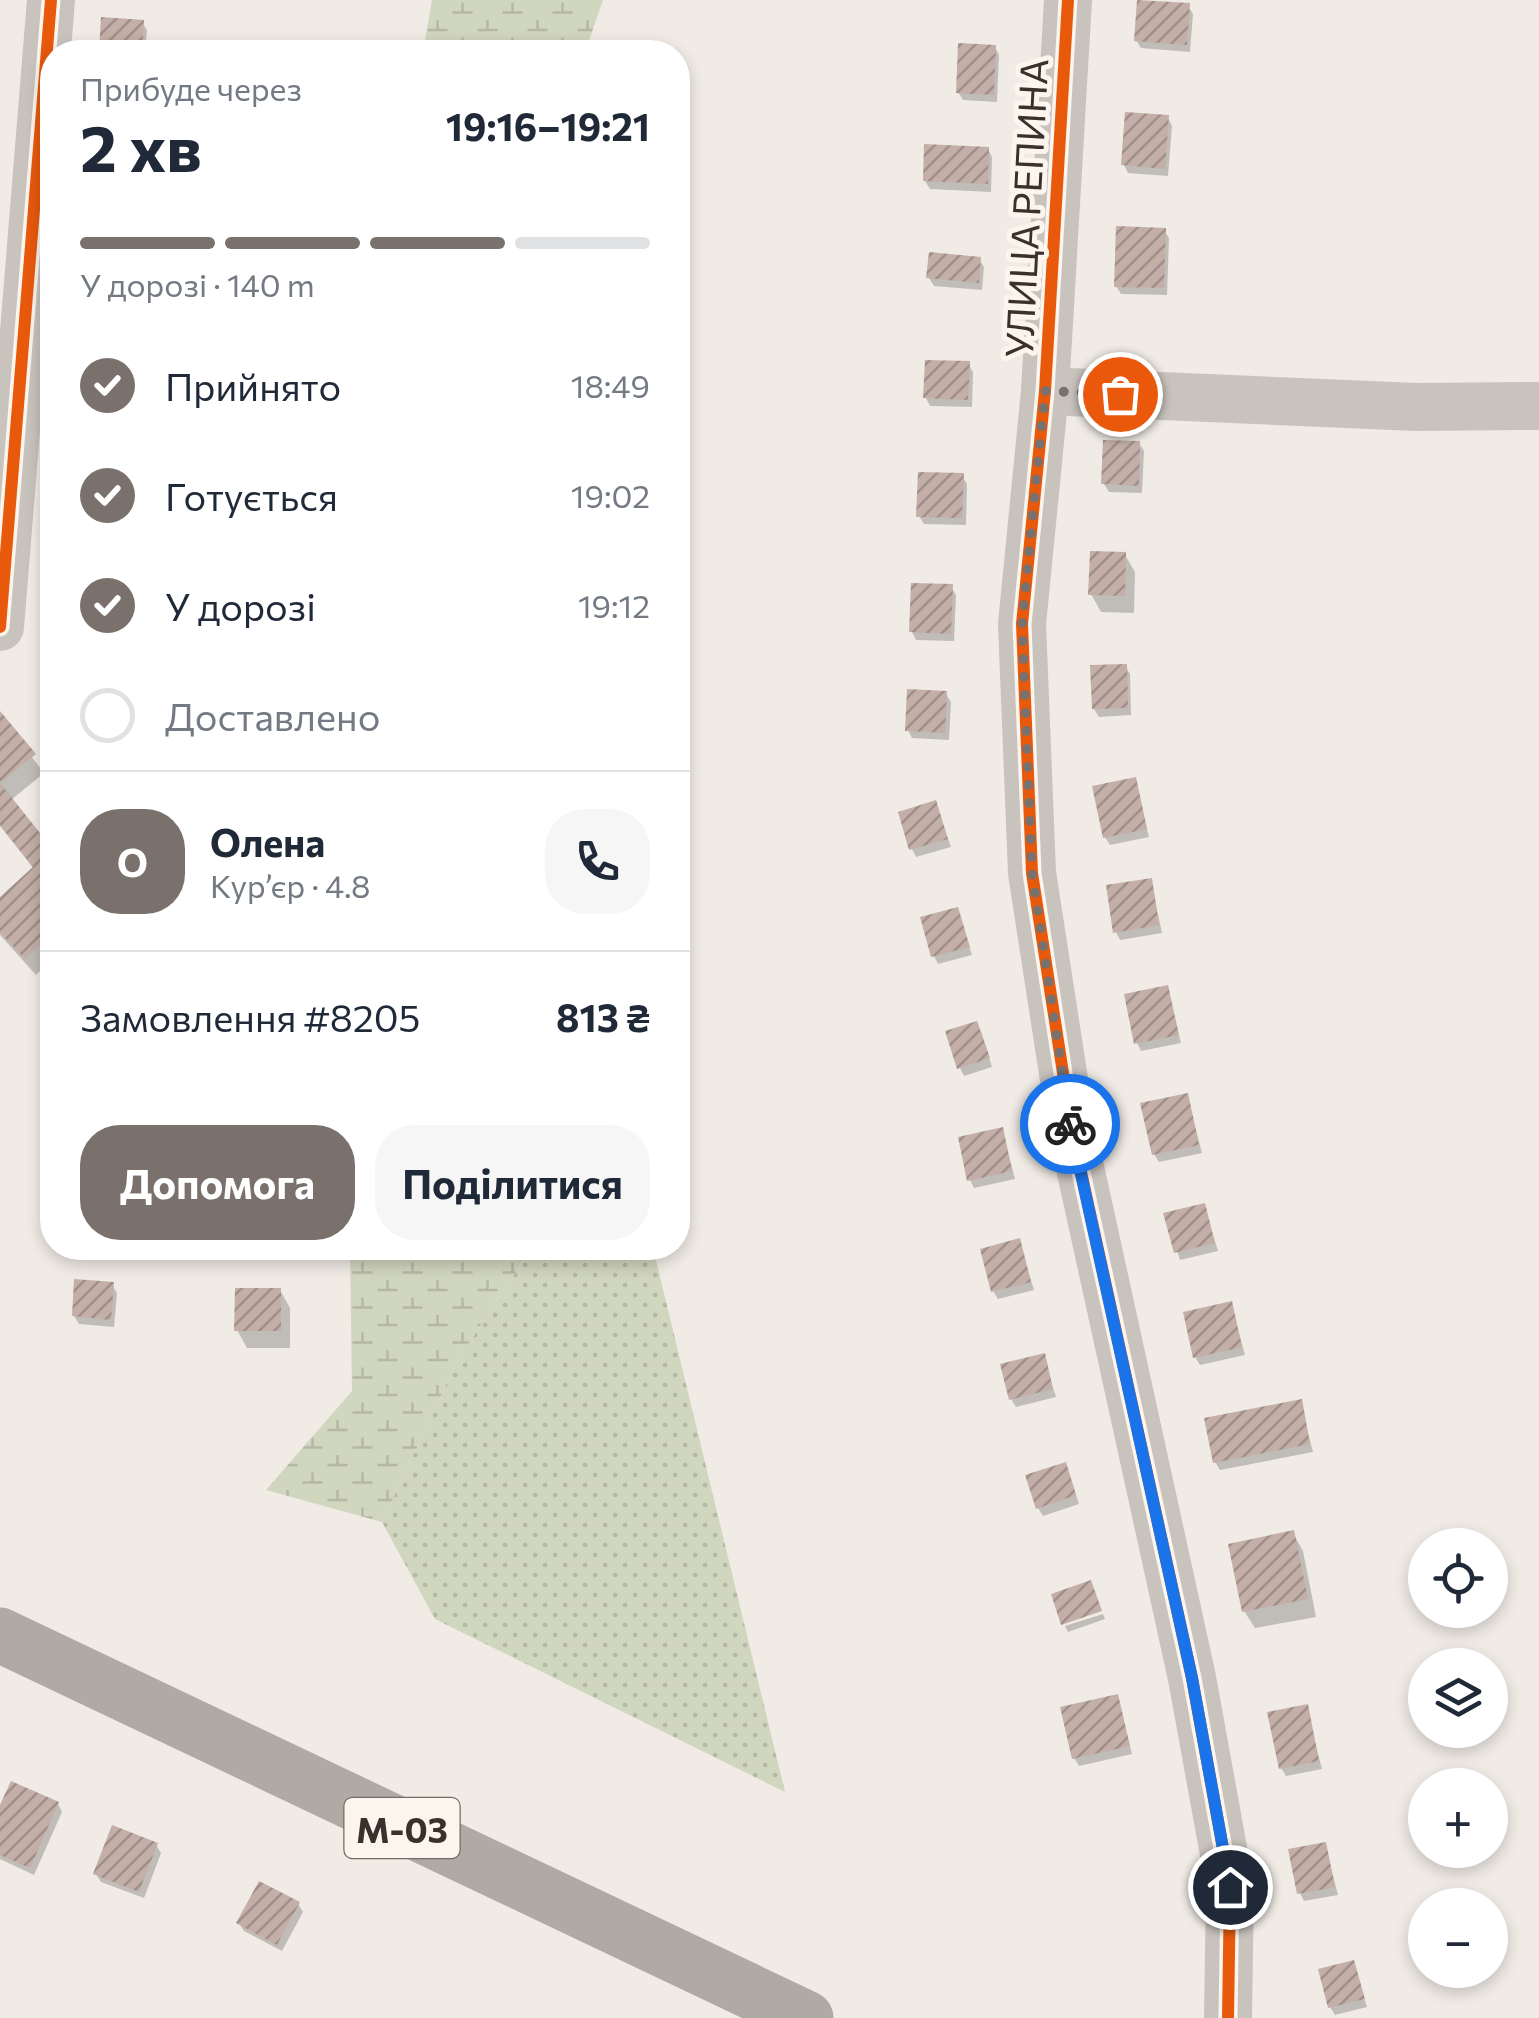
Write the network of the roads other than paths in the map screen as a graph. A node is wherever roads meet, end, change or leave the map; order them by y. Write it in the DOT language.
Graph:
graph roads {
  1 [pos="51,0"];
  2 [pos="1068,0"];
  3 [pos="48,40"];
  4 [pos="40,147"];
  5 [pos="1045,391"];
  6 [pos="1539,406"];
  7 [pos="0,627"];
  8 [pos="0,1635"];
  9 [pos="806,2018"];
  10 [pos="1228,2018"];
  1 -- 3 [label="street"];
  2 -- 5 [label="street, УЛИЦА РЕПИНА"];
  4 -- 7 [label="street"];
  5 -- 6 [label="street"];
  5 -- 10 [label="street, УЛИЦА РЕПИНА"];
  8 -- 9 [label="highway, М-03"];
}
